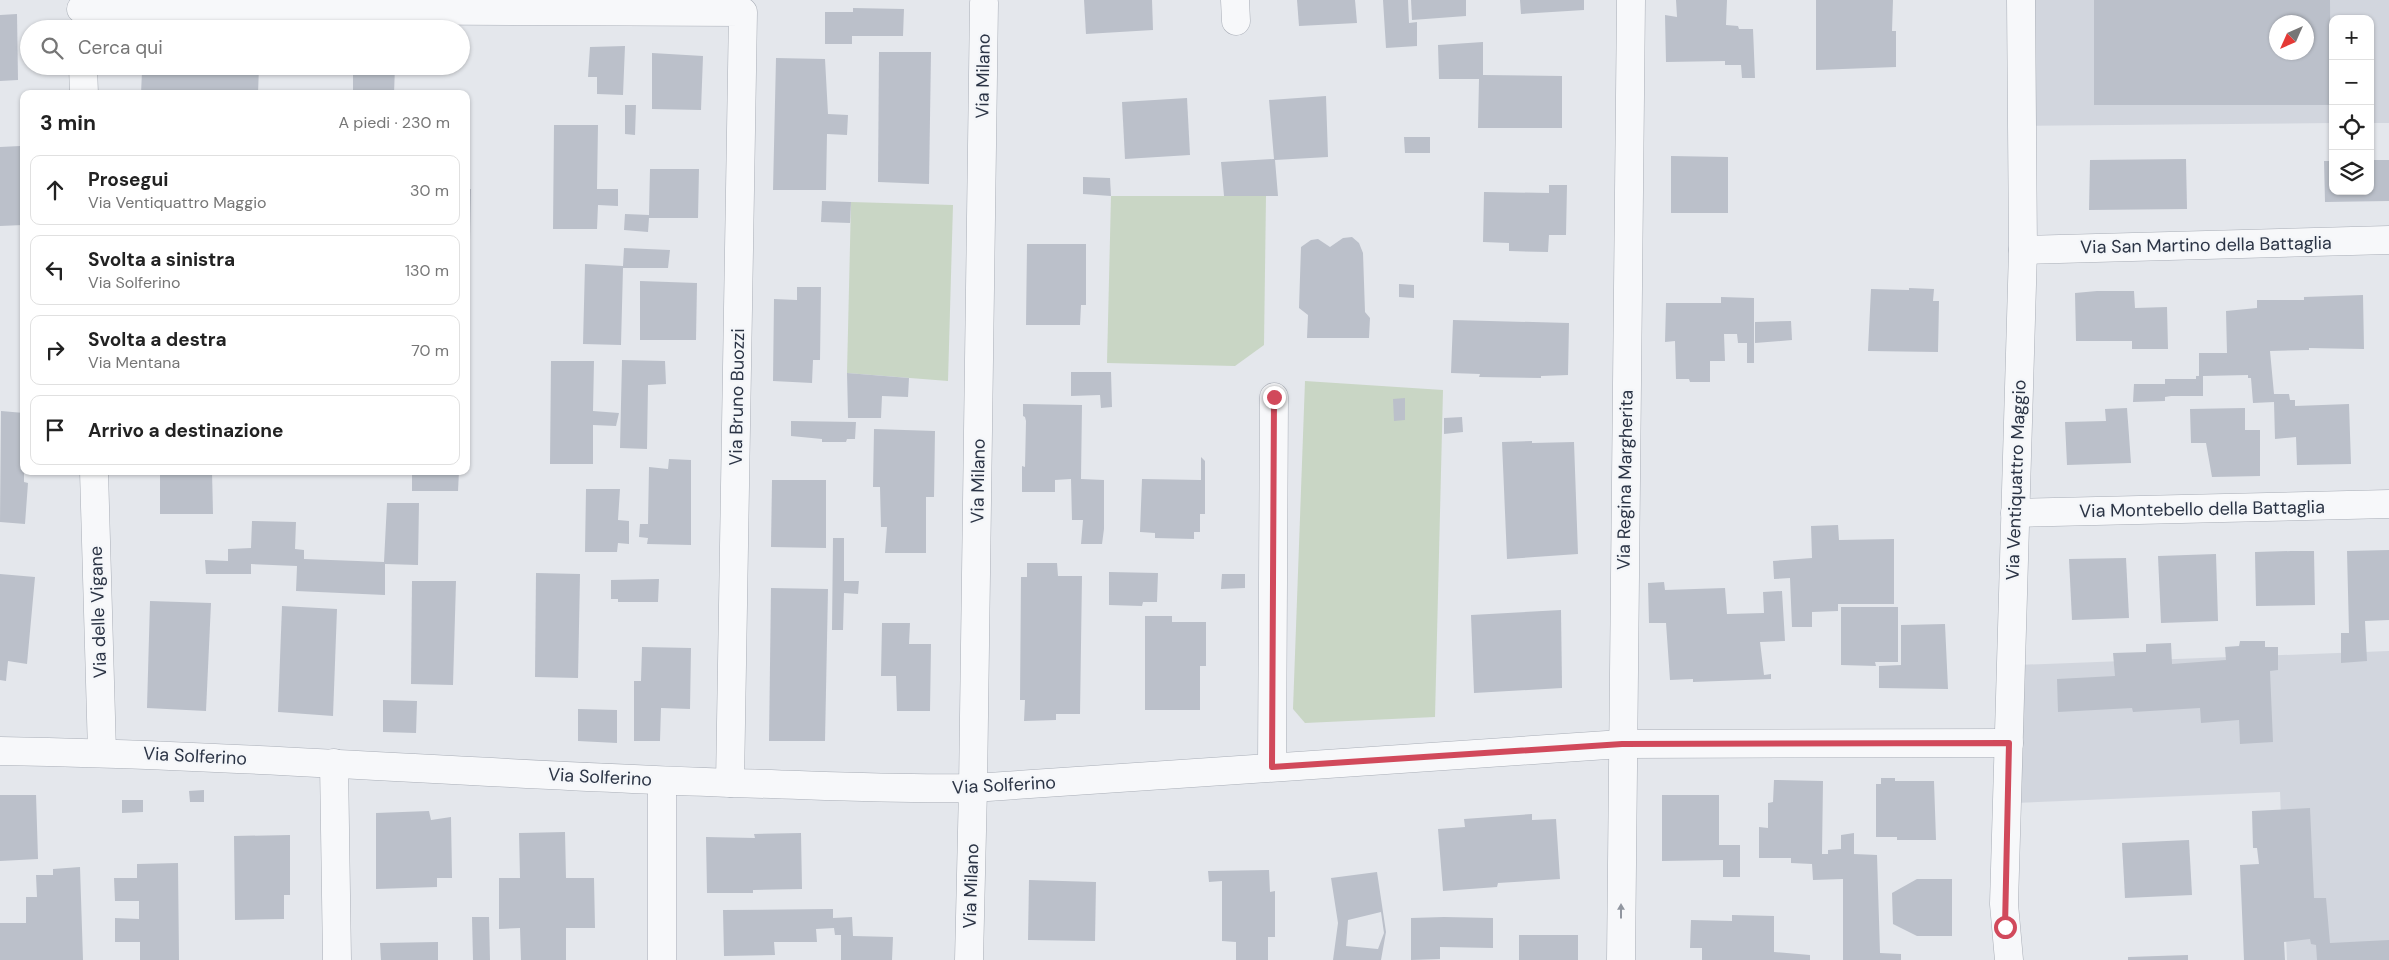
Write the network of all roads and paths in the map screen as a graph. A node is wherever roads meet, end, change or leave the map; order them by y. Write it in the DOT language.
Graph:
graph roads {
  1 [pos="1631,0"];
  2 [pos="2021,0"];
  3 [pos="984,2"];
  4 [pos="82,13"];
  5 [pos="83,75"];
  6 [pos="84,90"];
  7 [pos="2389,240"];
  8 [pos="2023,250"];
  9 [pos="1274,397"];
  10 [pos="94,475"];
  11 [pos="2389,504"];
  12 [pos="2015,513"];
  13 [pos="2009,743"];
  14 [pos="1622,744"];
  15 [pos="0,751"];
  16 [pos="102,752"];
  17 [pos="334,762"];
  18 [pos="1272,767"];
  19 [pos="662,781"];
  20 [pos="730,783"];
  21 [pos="973,788"];
  22 [pos="337,960"];
  23 [pos="662,960"];
  24 [pos="969,960"];
  25 [pos="1621,960"];
  26 [pos="2009,960"];
  1 -- 14 [label="street, Via Regina Margherita"];
  2 -- 8 [label="street, Via Ventiquattro Maggio"];
  3 -- 21 [label="street, Via Milano"];
  4 -- 20 [label="street, Via Bruno Buozzi"];
  5 -- 6 [label="street"];
  7 -- 8 [label="street, Via San Martino della Battaglia"];
  8 -- 12 [label="street, Via Ventiquattro Maggio"];
  9 -- 18 [label="street"];
  10 -- 16 [label="street, Via delle Vigane"];
  11 -- 12 [label="street, Via Montebello della Battaglia"];
  12 -- 13 [label="street, Via Ventiquattro Maggio"];
  13 -- 14 [label="street, Via Solferino"];
  13 -- 26 [label="street, Via Ventiquattro Maggio"];
  14 -- 18 [label="street, Via Solferino"];
  25 -- 14 [label="street, Via Regina Margherita, one-way"];
  15 -- 16 [label="street, Via Solferino"];
  16 -- 17 [label="street, Via Solferino"];
  17 -- 19 [label="street, Via Solferino"];
  17 -- 22 [label="street"];
  18 -- 21 [label="street, Via Solferino"];
  19 -- 20 [label="street, Via Solferino"];
  19 -- 23 [label="street"];
  20 -- 21 [label="street, Via Solferino"];
  21 -- 24 [label="street, Via Milano"];
}
